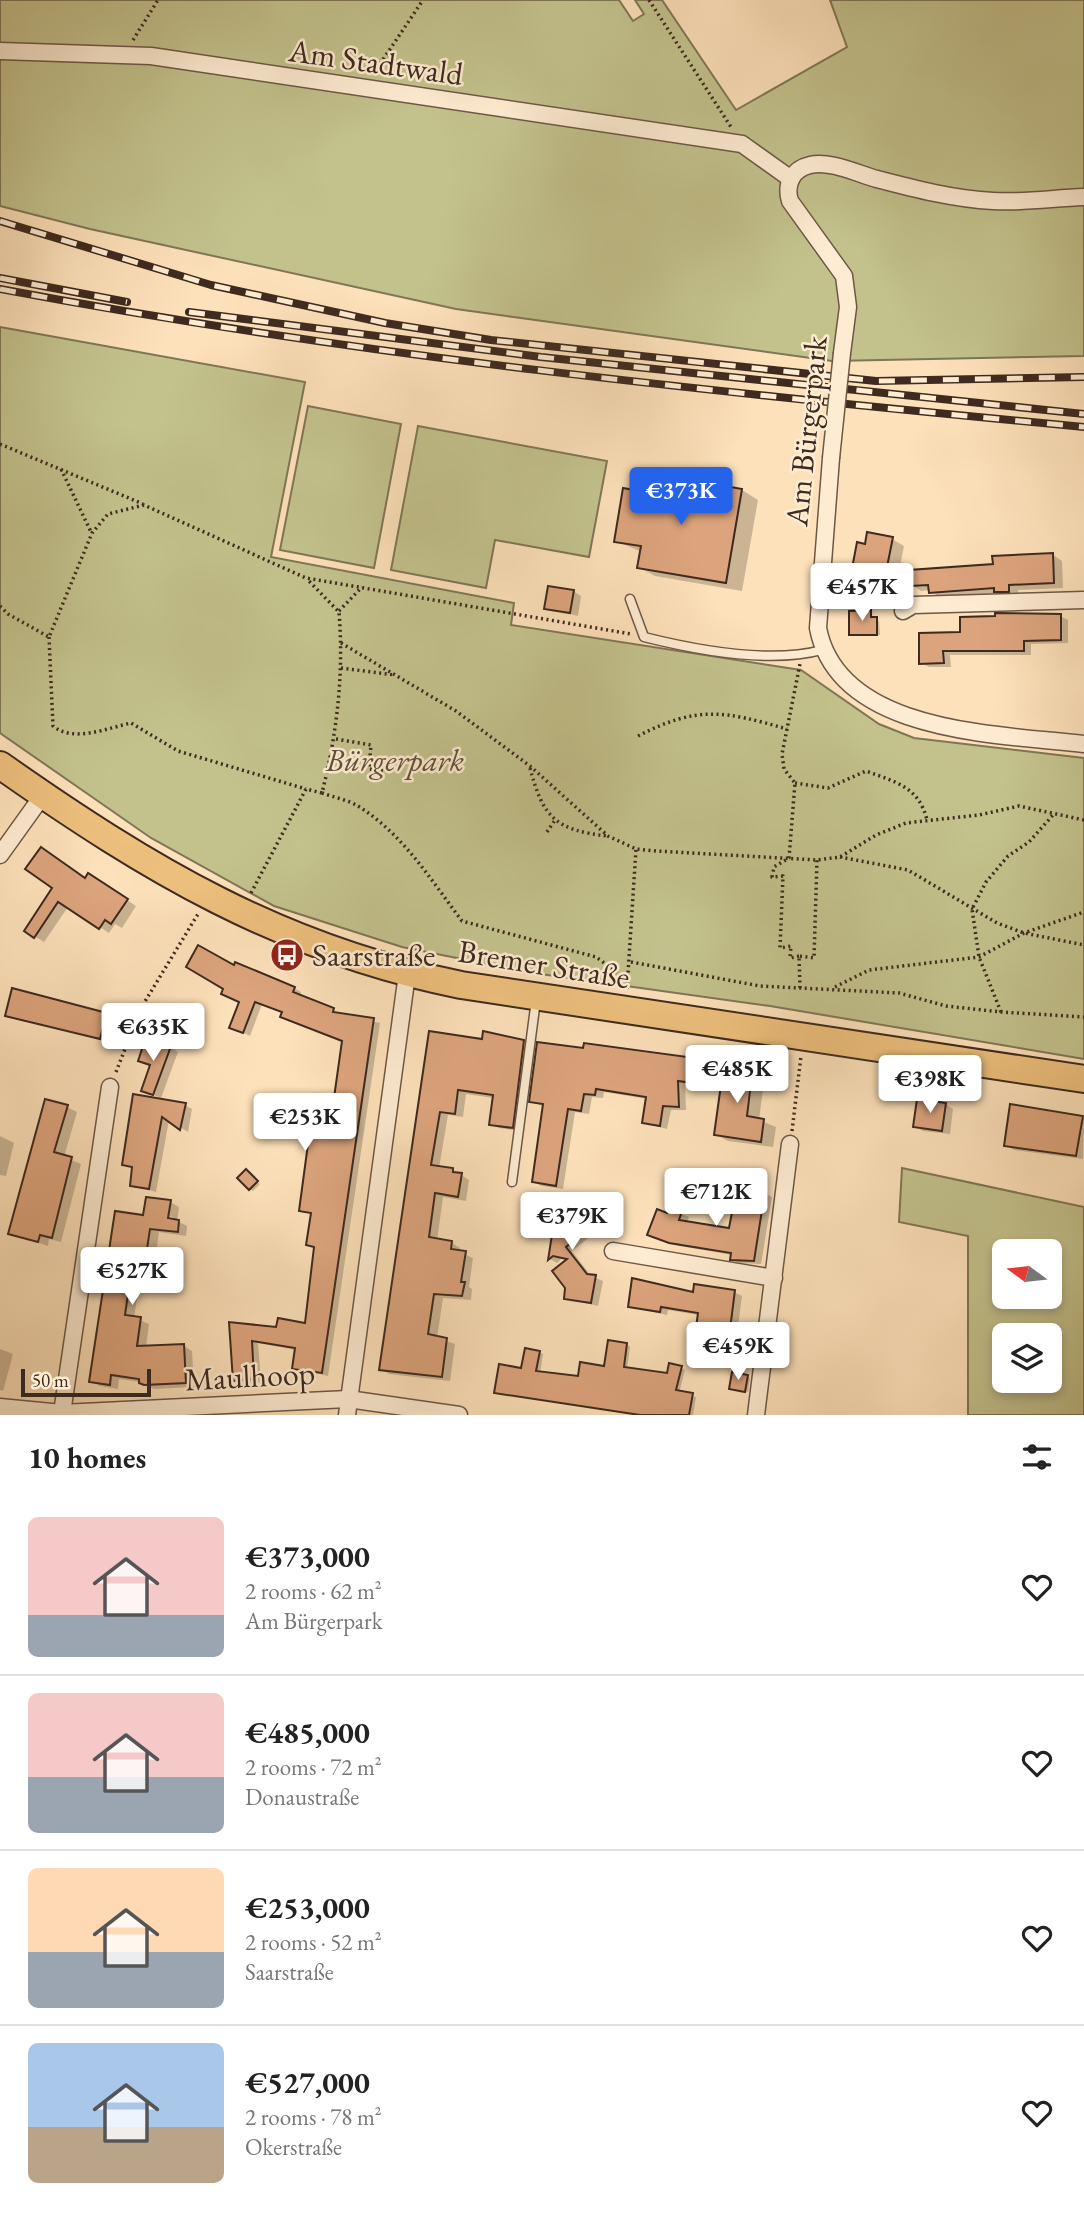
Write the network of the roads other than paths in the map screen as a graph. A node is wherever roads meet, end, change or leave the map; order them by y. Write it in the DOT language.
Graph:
graph roads {
  1 [pos="0,51"];
  2 [pos="791,178"];
  3 [pos="1084,197"];
  4 [pos="630,599"];
  5 [pos="1084,600"];
  6 [pos="903,611"];
  7 [pos="822,650"];
  8 [pos="1084,744"];
  9 [pos="0,765"];
  10 [pos="43,795"];
  11 [pos="0,855"];
  12 [pos="407,974"];
  13 [pos="536,997"];
  14 [pos="1084,1079"];
  15 [pos="110,1087"];
  16 [pos="790,1143"];
  17 [pos="512,1182"];
  18 [pos="613,1251"];
  19 [pos="775,1278"];
  20 [pos="0,1407"];
  21 [pos="348,1407"];
  22 [pos="62,1413"];
  23 [pos="460,1415"];
  24 [pos="755,1415"];
  1 -- 2 [label="street, Am Stadtwald"];
  2 -- 3 [label="street"];
  2 -- 7 [label="street, Am Bürgerpark, bridge"];
  4 -- 7 [label="lane"];
  5 -- 6 [label="street"];
  7 -- 8 [label="street"];
  9 -- 10 [label="main road, Bremer Straße"];
  10 -- 11 [label="street"];
  10 -- 12 [label="main road, Bremer Straße"];
  12 -- 13 [label="main road, Bremer Straße"];
  12 -- 21 [label="street"];
  13 -- 14 [label="main road, Bremer Straße"];
  13 -- 17 [label="lane"];
  15 -- 22 [label="street"];
  16 -- 19 [label="street"];
  18 -- 19 [label="street"];
  19 -- 24 [label="street"];
  20 -- 22 [label="street, Maulhoop"];
  21 -- 22 [label="street, Maulhoop"];
  21 -- 23 [label="street, Maulhoop"];
}
